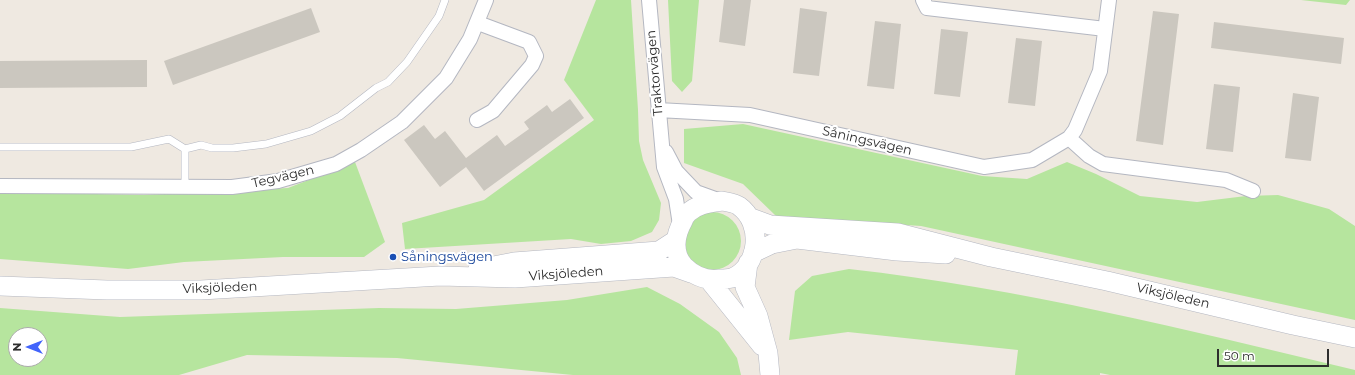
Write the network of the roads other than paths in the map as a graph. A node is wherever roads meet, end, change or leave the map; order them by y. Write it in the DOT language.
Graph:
graph roads {
  1 [pos="445,0"];
  2 [pos="486,0"];
  3 [pos="649,0"];
  4 [pos="923,0"];
  5 [pos="1109,0"];
  6 [pos="478,23"];
  7 [pos="1105,29"];
  8 [pos="658,110"];
  9 [pos="477,120"];
  10 [pos="1069,138"];
  11 [pos="663,146"];
  12 [pos="0,147"];
  13 [pos="185,149"];
  14 [pos="0,186"];
  15 [pos="186,187"];
  16 [pos="1253,191"];
  17 [pos="722,201"];
  18 [pos="751,218"];
  19 [pos="678,233"];
  20 [pos="991,257"];
  21 [pos="751,258"];
  22 [pos="690,273"];
  23 [pos="440,276"];
  24 [pos="709,280"];
  25 [pos="0,286"];
  26 [pos="1355,338"];
  27 [pos="768,353"];
  28 [pos="770,375"];
  1 -- 13 [label="lane"];
  2 -- 6 [label="street, Tegvägen"];
  3 -- 8 [label="street, Traktorvägen"];
  4 -- 7 [label="street"];
  5 -- 7 [label="street, Såningsvägen"];
  6 -- 9 [label="street"];
  6 -- 15 [label="street, Tegvägen"];
  7 -- 10 [label="street, Såningsvägen"];
  8 -- 10 [label="street, Såningsvägen"];
  8 -- 11 [label="street, Traktorvägen"];
  10 -- 16 [label="street"];
  11 -- 17 [label="street, Traktorvägen"];
  11 -- 19 [label="street, Traktorvägen"];
  12 -- 13 [label="lane"];
  13 -- 15 [label="lane"];
  14 -- 15 [label="street, Tegvägen"];
  17 -- 18 [label="main road"];
  17 -- 19 [label="main road"];
  18 -- 20 [label="main road, Viksjöleden"];
  18 -- 21 [label="main road"];
  19 -- 22 [label="main road"];
  19 -- 23 [label="main road, Viksjöleden"];
  20 -- 21 [label="main road, Viksjöleden"];
  20 -- 26 [label="main road, Viksjöleden"];
  21 -- 24 [label="main road"];
  21 -- 27 [label="main road"];
  22 -- 23 [label="main road, Viksjöleden"];
  22 -- 24 [label="main road"];
  23 -- 25 [label="main road, Viksjöleden"];
  24 -- 27 [label="main road"];
  27 -- 28 [label="main road"];
}
